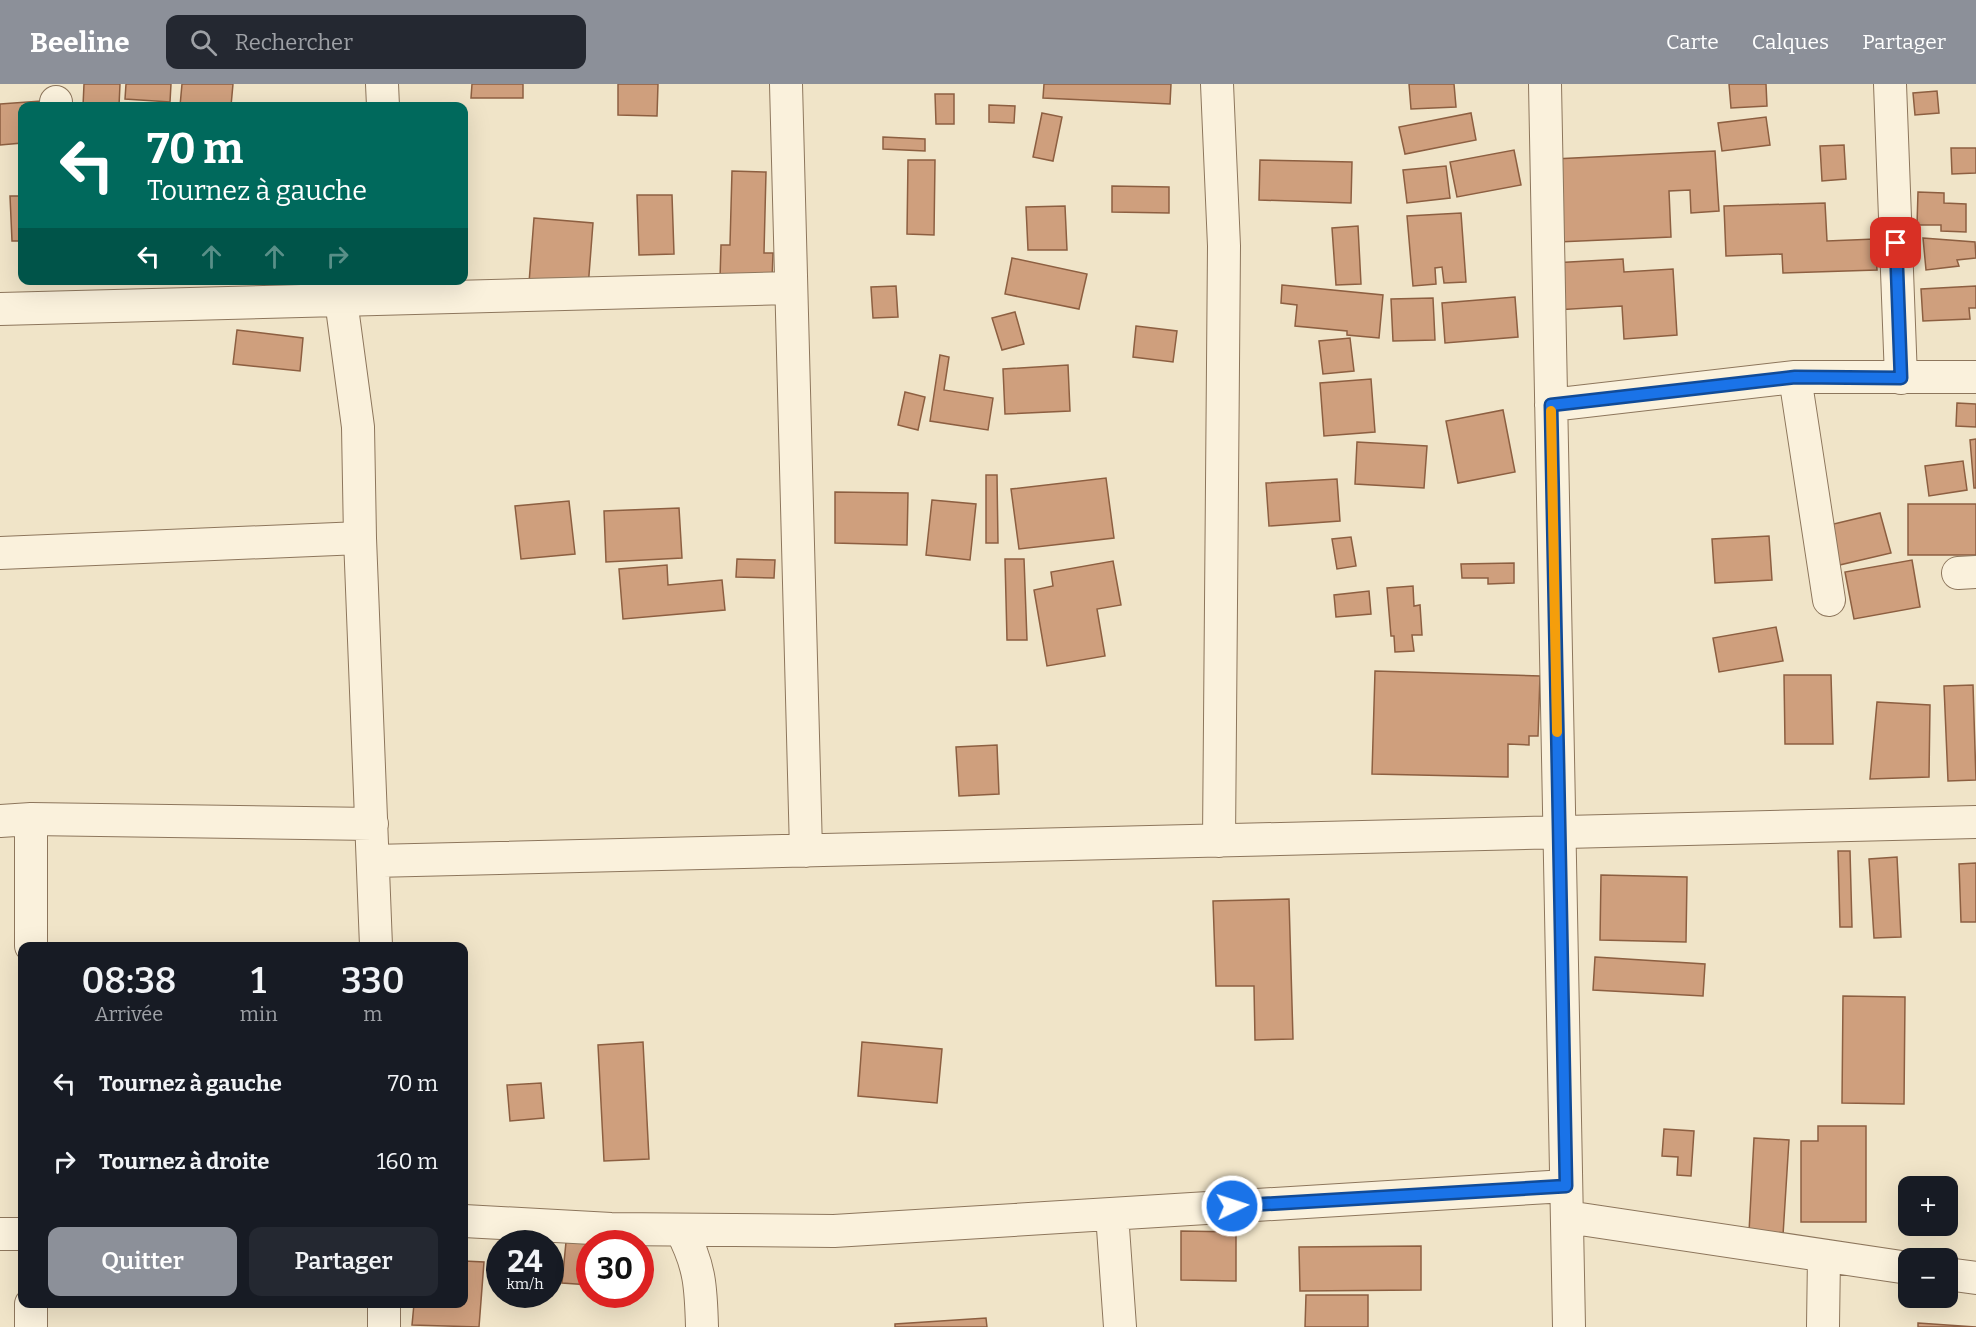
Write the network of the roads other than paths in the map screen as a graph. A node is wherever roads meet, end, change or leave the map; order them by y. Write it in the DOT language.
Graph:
graph roads {
  1 [pos="382,84"];
  2 [pos="786,84"];
  3 [pos="1217,84"];
  4 [pos="1545,84"];
  5 [pos="1890,84"];
  6 [pos="383,102"];
  7 [pos="791,288"];
  8 [pos="391,289"];
  9 [pos="53,294"];
  10 [pos="341,300"];
  11 [pos="0,309"];
  12 [pos="1795,377"];
  13 [pos="1976,377"];
  14 [pos="1901,378"];
  15 [pos="1551,405"];
  16 [pos="360,538"];
  17 [pos="0,553"];
  18 [pos="1829,600"];
  19 [pos="31,819"];
  20 [pos="0,821"];
  21 [pos="1976,822"];
  22 [pos="372,824"];
  23 [pos="1559,832"];
  24 [pos="1219,841"];
  25 [pos="806,851"];
  26 [pos="373,861"];
  27 [pos="31,942"];
  28 [pos="376,942"];
  29 [pos="1566,1186"];
  30 [pos="1112,1214"];
  31 [pos="1567,1217"];
  32 [pos="468,1221"];
  33 [pos="681,1230"];
  34 [pos="0,1234"];
  35 [pos="18,1234"];
  36 [pos="1824,1257"];
  37 [pos="1898,1267"];
  38 [pos="1958,1276"];
  39 [pos="1976,1278"];
  40 [pos="31,1308"];
  41 [pos="384,1308"];
  42 [pos="31,1327"];
  43 [pos="384,1327"];
  44 [pos="702,1327"];
  45 [pos="1120,1327"];
  46 [pos="1569,1327"];
  47 [pos="1822,1327"];
  1 -- 6 [label="street"];
  2 -- 7 [label="street"];
  3 -- 24 [label="street"];
  4 -- 15 [label="street"];
  5 -- 14 [label="street"];
  7 -- 8 [label="street"];
  7 -- 25 [label="street"];
  8 -- 10 [label="street"];
  9 -- 10 [label="street"];
  9 -- 11 [label="street"];
  10 -- 16 [label="street"];
  12 -- 14 [label="street"];
  12 -- 15 [label="street"];
  12 -- 18 [label="street"];
  13 -- 14 [label="street"];
  15 -- 23 [label="street"];
  16 -- 17 [label="street"];
  16 -- 22 [label="street"];
  19 -- 20 [label="street"];
  19 -- 22 [label="street"];
  19 -- 27 [label="street"];
  21 -- 23 [label="street"];
  22 -- 26 [label="street"];
  23 -- 24 [label="street"];
  23 -- 29 [label="street"];
  24 -- 25 [label="street"];
  25 -- 26 [label="street"];
  26 -- 28 [label="street"];
  29 -- 30 [label="street"];
  29 -- 31 [label="street"];
  30 -- 33 [label="street"];
  30 -- 45 [label="street"];
  31 -- 36 [label="street"];
  31 -- 46 [label="street"];
  32 -- 33 [label="street"];
  33 -- 44 [label="street"];
  34 -- 35 [label="street"];
  36 -- 37 [label="street"];
  36 -- 47 [label="street"];
  38 -- 39 [label="street"];
  40 -- 42 [label="street"];
  41 -- 43 [label="street"];
}
